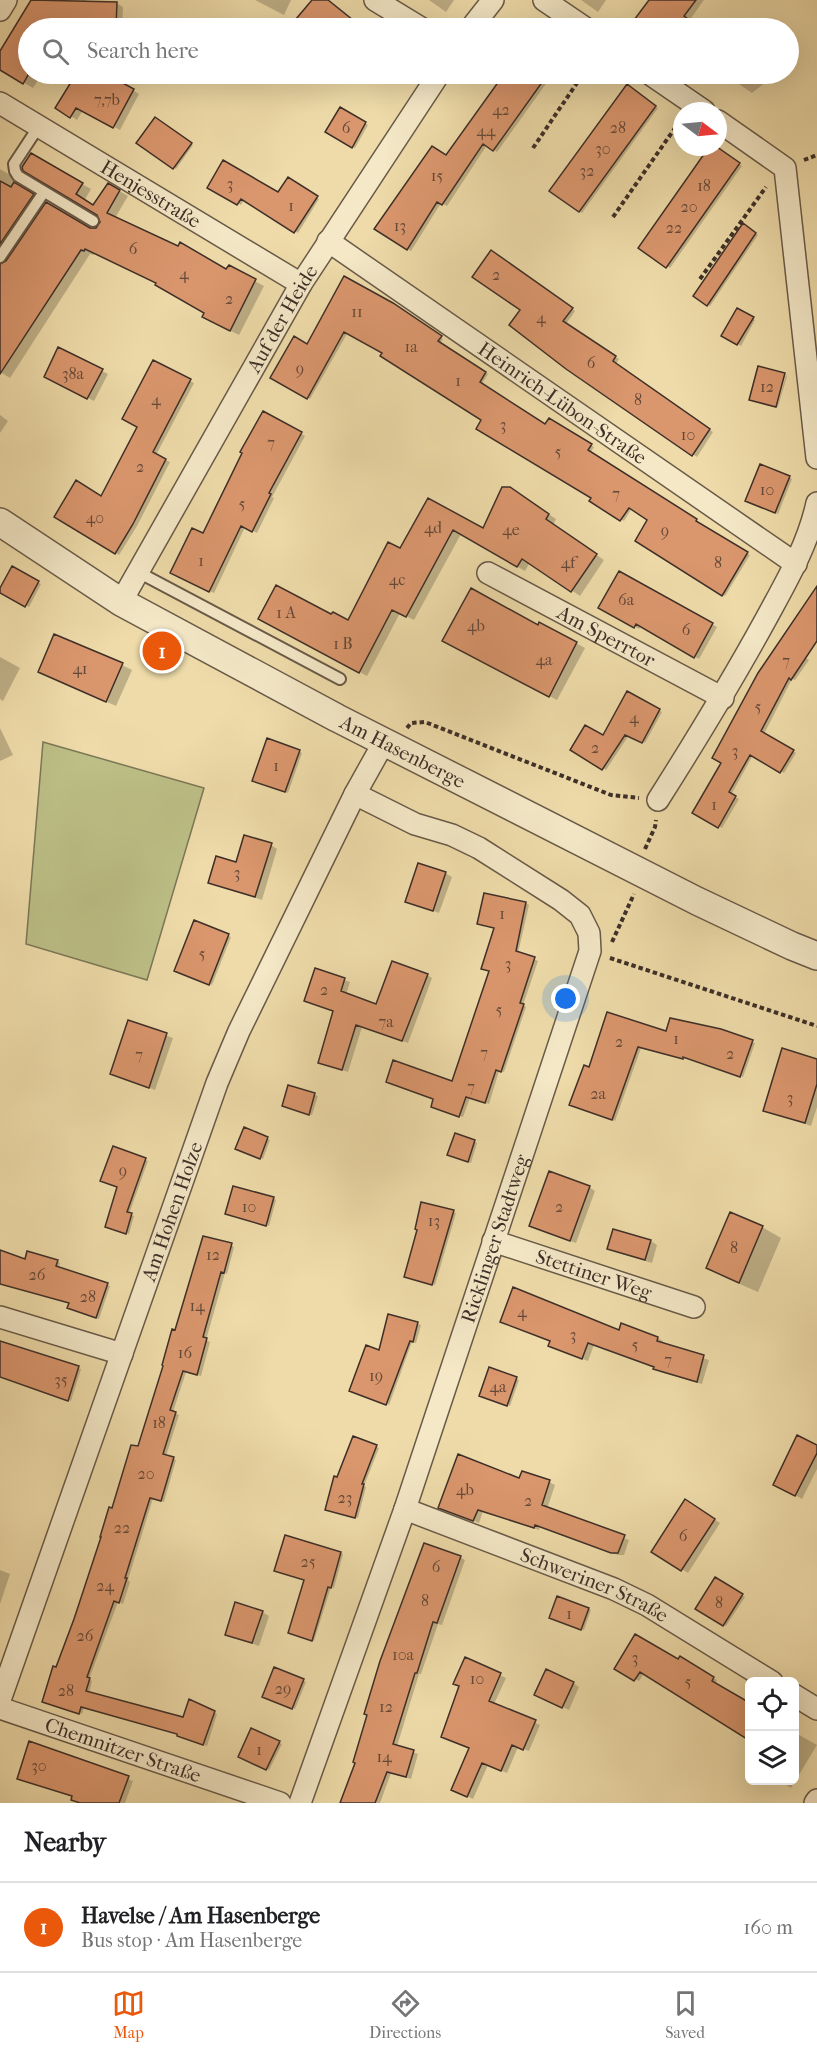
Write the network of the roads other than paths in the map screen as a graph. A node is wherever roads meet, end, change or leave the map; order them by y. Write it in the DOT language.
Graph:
graph roads {
  1 [pos="6,0"];
  2 [pos="375,0"];
  3 [pos="493,0"];
  4 [pos="544,0"];
  5 [pos="0,10"];
  6 [pos="405,18"];
  7 [pos="479,18"];
  8 [pos="570,18"];
  9 [pos="432,84"];
  10 [pos="665,84"];
  11 [pos="691,102"];
  12 [pos="0,103"];
  13 [pos="39,126"];
  14 [pos="727,127"];
  15 [pos="44,192"];
  16 [pos="93,221"];
  17 [pos="328,241"];
  18 [pos="0,257"];
  19 [pos="301,284"];
  20 [pos="817,458"];
  21 [pos="817,503"];
  22 [pos="0,522"];
  23 [pos="796,564"];
  24 [pos="138,572"];
  25 [pos="488,573"];
  26 [pos="121,602"];
  27 [pos="340,679"];
  28 [pos="723,698"];
  29 [pos="394,737"];
  30 [pos="355,794"];
  31 [pos="658,800"];
  32 [pos="817,956"];
  33 [pos="494,1241"];
  34 [pos="694,1307"];
  35 [pos="0,1317"];
  36 [pos="122,1354"];
  37 [pos="405,1509"];
  38 [pos="9,1646"];
  39 [pos="764,1677"];
  40 [pos="799,1698"];
  41 [pos="0,1700"];
  42 [pos="0,1708"];
  43 [pos="817,1709"];
  44 [pos="280,1803"];
  45 [pos="300,1803"];
  1 -- 5 [label="street"];
  2 -- 6 [label="street"];
  3 -- 7 [label="street"];
  4 -- 8 [label="street"];
  9 -- 17 [label="street, Auf der Heide"];
  10 -- 11 [label="street"];
  12 -- 13 [label="street, Henjesstraße"];
  13 -- 15 [label="lane"];
  13 -- 19 [label="street, Henjesstraße"];
  14 -- 20 [label="street"];
  15 -- 16 [label="lane"];
  15 -- 18 [label="lane"];
  17 -- 19 [label="street, Auf der Heide"];
  17 -- 23 [label="street, Heinrich-Lübon-Straße"];
  19 -- 24 [label="street, Auf der Heide"];
  21 -- 23 [label="street"];
  22 -- 26 [label="street, Am Hasenberge"];
  23 -- 28 [label="street"];
  24 -- 26 [label="street, Auf der Heide"];
  24 -- 27 [label="lane"];
  25 -- 28 [label="street, Am Sperrtor"];
  26 -- 29 [label="street, Am Hasenberge"];
  28 -- 31 [label="street"];
  29 -- 30 [label="street, Am Hohen Holze"];
  29 -- 32 [label="street, Am Hasenberge"];
  30 -- 33 [label="street, Ricklinger Stadtweg"];
  30 -- 36 [label="street, Am Hohen Holze"];
  33 -- 34 [label="street, Stettiner Weg"];
  33 -- 37 [label="street, Ricklinger Stadtweg"];
  35 -- 36 [label="street"];
  36 -- 38 [label="street, Am Hohen Holze"];
  37 -- 39 [label="street, Schweriner Straße"];
  37 -- 45 [label="street, Ricklinger Stadtweg"];
  38 -- 41 [label="street, Am Hohen Holze"];
  40 -- 43 [label="street"];
  42 -- 44 [label="street, Chemnitzer Straße"];
}
